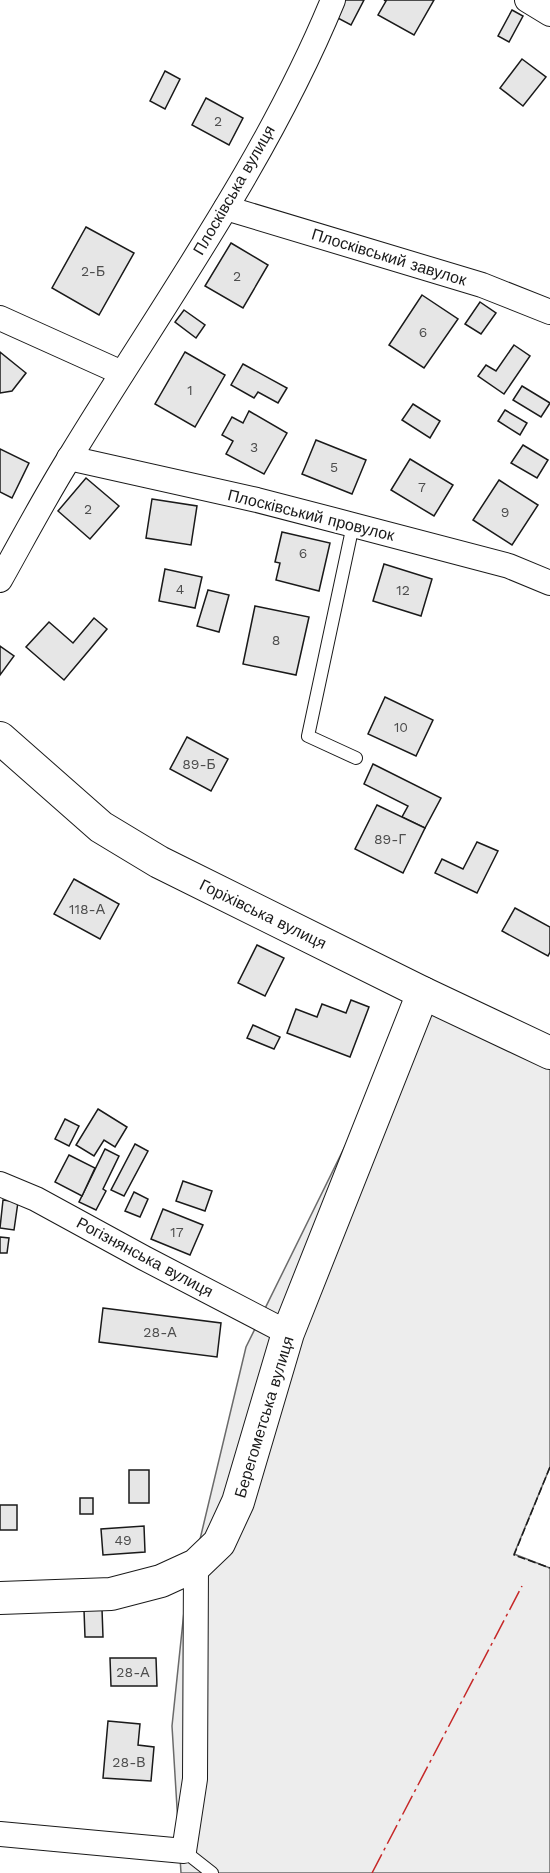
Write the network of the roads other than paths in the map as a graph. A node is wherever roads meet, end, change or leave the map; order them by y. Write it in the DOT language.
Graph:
graph roads {
  1 [pos="333,0"];
  2 [pos="527,0"];
  3 [pos="550,14"];
  4 [pos="226,208"];
  5 [pos="550,312"];
  6 [pos="0,318"];
  7 [pos="122,373"];
  8 [pos="69,458"];
  9 [pos="353,525"];
  10 [pos="0,579"];
  11 [pos="550,583"];
  12 [pos="0,738"];
  13 [pos="356,758"];
  14 [pos="423,993"];
  15 [pos="550,1053"];
  16 [pos="0,1184"];
  17 [pos="288,1333"];
  18 [pos="196,1565"];
  19 [pos="0,1598"];
  20 [pos="0,1834"];
  21 [pos="184,1851"];
  22 [pos="212,1873"];
  1 -- 4 [label="street, Плосківська вулиця"];
  2 -- 3 [label="street"];
  4 -- 5 [label="street, Плосківський завулок"];
  4 -- 7 [label="street, Плосківська вулиця"];
  6 -- 7 [label="street"];
  7 -- 8 [label="street, Плосківська вулиця"];
  8 -- 9 [label="street, Плосківський провулок"];
  8 -- 10 [label="street, Плосківська вулиця"];
  9 -- 11 [label="street, Плосківський провулок"];
  9 -- 13 [label="lane"];
  12 -- 14 [label="street, Горіхівська вулиця"];
  14 -- 15 [label="street, Горіхівська вулиця"];
  14 -- 17 [label="street, Берегометська вулиця"];
  16 -- 17 [label="street, Рогізнянська вулиця"];
  17 -- 18 [label="street, Берегометська вулиця"];
  18 -- 19 [label="street, Берегометська вулиця"];
  18 -- 21 [label="street"];
  20 -- 21 [label="street"];
  21 -- 22 [label="lane"];
}
